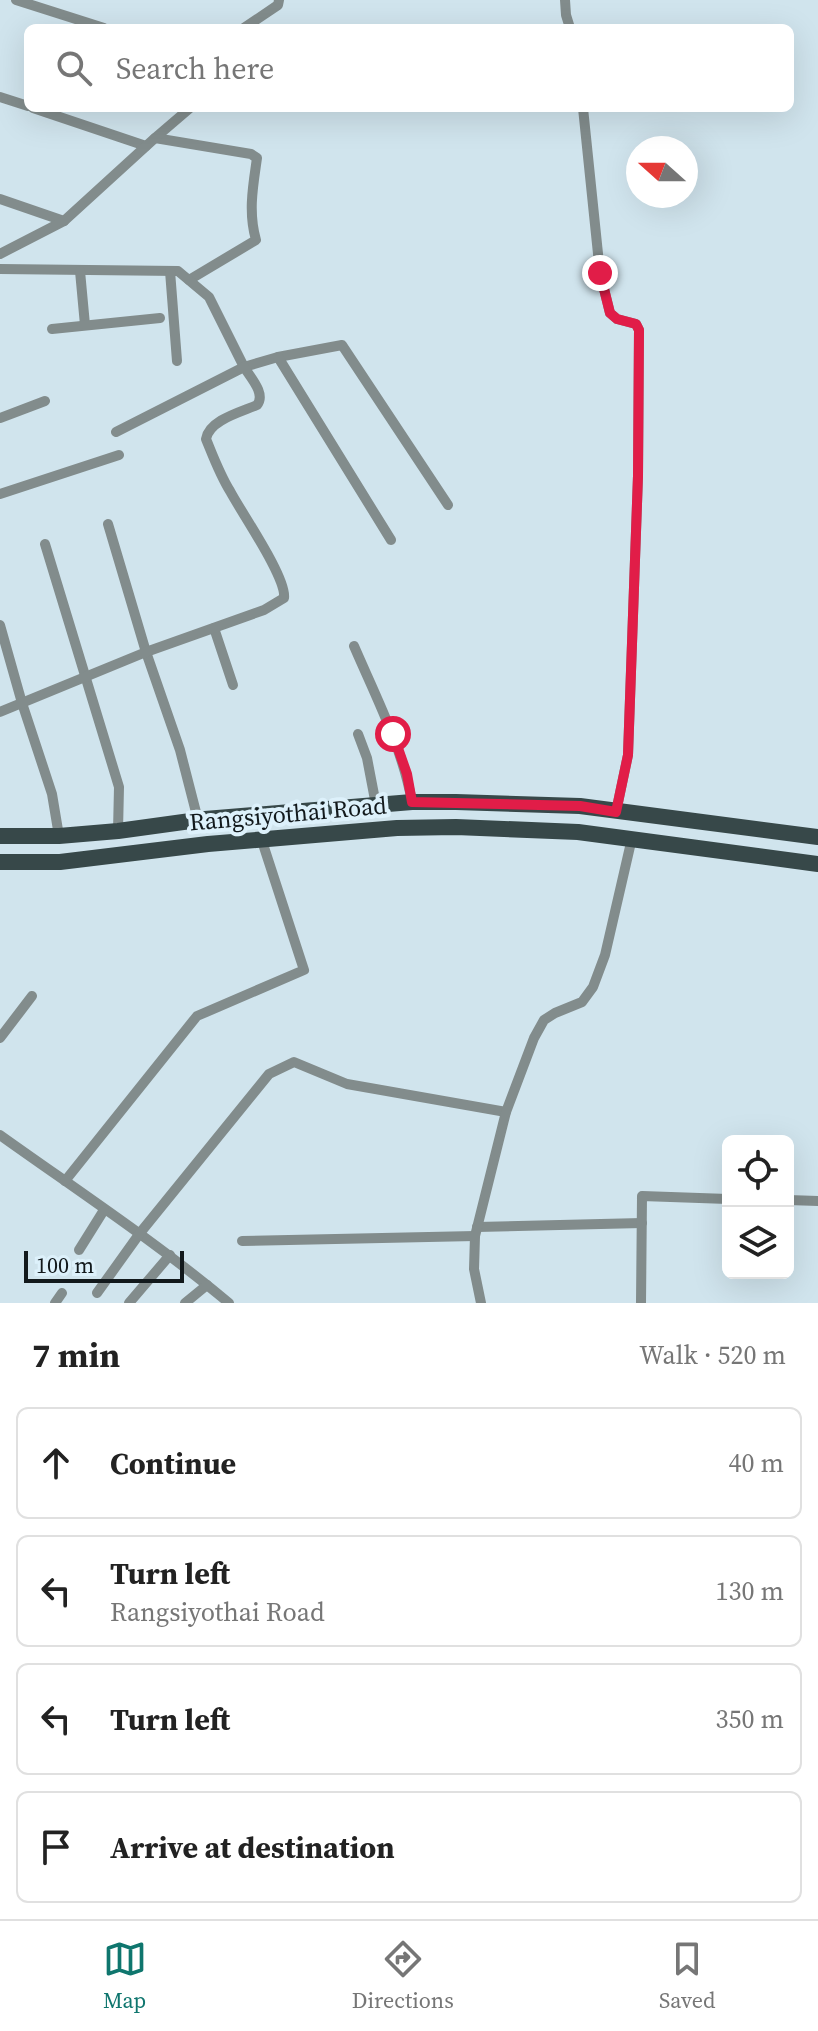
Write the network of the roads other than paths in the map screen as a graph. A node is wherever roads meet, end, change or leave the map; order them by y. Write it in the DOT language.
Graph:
graph roads {
  1 [pos="16,0"];
  2 [pos="279,0"];
  3 [pos="565,0"];
  4 [pos="91,24"];
  5 [pos="250,24"];
  6 [pos="569,24"];
  7 [pos="0,97"];
  8 [pos="24,105"];
  9 [pos="47,112"];
  10 [pos="185,112"];
  11 [pos="583,112"];
  12 [pos="150,142"];
  13 [pos="0,199"];
  14 [pos="64,221"];
  15 [pos="0,254"];
  16 [pos="0,269"];
  17 [pos="80,271"];
  18 [pos="170,271"];
  19 [pos="189,280"];
  20 [pos="160,318"];
  21 [pos="85,325"];
  22 [pos="52,329"];
  23 [pos="278,357"];
  24 [pos="177,361"];
  25 [pos="244,367"];
  26 [pos="45,401"];
  27 [pos="0,418"];
  28 [pos="116,432"];
  29 [pos="119,455"];
  30 [pos="0,494"];
  31 [pos="448,505"];
  32 [pos="108,524"];
  33 [pos="391,540"];
  34 [pos="45,544"];
  35 [pos="0,625"];
  36 [pos="214,628"];
  37 [pos="354,646"];
  38 [pos="146,652"];
  39 [pos="85,677"];
  40 [pos="233,685"];
  41 [pos="22,703"];
  42 [pos="0,712"];
  43 [pos="358,734"];
  44 [pos="412,802"];
  45 [pos="376,805"];
  46 [pos="616,812"];
  47 [pos="202,820"];
  48 [pos="118,831"];
  49 [pos="0,836"];
  50 [pos="59,836"];
  51 [pos="818,837"];
  52 [pos="632,838"];
  53 [pos="262,841"];
  54 [pos="208,844"];
  55 [pos="0,862"];
  56 [pos="818,864"];
  57 [pos="32,996"];
  58 [pos="0,1038"];
  59 [pos="506,1112"];
  60 [pos="0,1135"];
  61 [pos="65,1181"];
  62 [pos="722,1199"];
  63 [pos="794,1200"];
  64 [pos="818,1201"];
  65 [pos="104,1210"];
  66 [pos="642,1223"];
  67 [pos="476,1231"];
  68 [pos="140,1233"];
  69 [pos="242,1241"];
  70 [pos="79,1250"];
  71 [pos="170,1255"];
  72 [pos="207,1285"];
  73 [pos="62,1293"];
  74 [pos="97,1293"];
  75 [pos="55,1303"];
  76 [pos="129,1303"];
  77 [pos="185,1303"];
  78 [pos="229,1303"];
  79 [pos="481,1303"];
  80 [pos="641,1303"];
  1 -- 4 [label="street"];
  2 -- 5 [label="street"];
  3 -- 6 [label="street"];
  7 -- 8 [label="street"];
  9 -- 12 [label="street"];
  10 -- 12 [label="street"];
  11 -- 46 [label="street"];
  12 -- 14 [label="street"];
  12 -- 19 [label="street"];
  13 -- 14 [label="street"];
  14 -- 15 [label="street"];
  16 -- 17 [label="street"];
  17 -- 18 [label="street"];
  17 -- 21 [label="street"];
  18 -- 19 [label="street"];
  18 -- 24 [label="street"];
  19 -- 25 [label="street"];
  20 -- 21 [label="street"];
  21 -- 22 [label="street"];
  23 -- 25 [label="street"];
  23 -- 31 [label="street"];
  23 -- 33 [label="street"];
  25 -- 28 [label="street"];
  25 -- 36 [label="street"];
  26 -- 27 [label="street"];
  29 -- 30 [label="street"];
  32 -- 38 [label="street"];
  34 -- 39 [label="street"];
  35 -- 41 [label="street"];
  36 -- 38 [label="street"];
  36 -- 40 [label="street"];
  37 -- 44 [label="street"];
  38 -- 39 [label="street"];
  38 -- 47 [label="street"];
  39 -- 41 [label="street"];
  39 -- 48 [label="street"];
  41 -- 42 [label="street"];
  41 -- 50 [label="street"];
  43 -- 45 [label="street"];
  44 -- 45 [label="main road, Rangsiyothai Road"];
  44 -- 46 [label="main road, Rangsiyothai Road"];
  45 -- 47 [label="main road, Rangsiyothai Road"];
  46 -- 51 [label="main road, Rangsiyothai Road"];
  47 -- 48 [label="main road, Rangsiyothai Road"];
  47 -- 54 [label="main road"];
  48 -- 50 [label="main road, Rangsiyothai Road"];
  49 -- 50 [label="main road, Rangsiyothai Road"];
  52 -- 53 [label="main road, Rangsiyothai Road"];
  52 -- 56 [label="main road, Rangsiyothai Road"];
  52 -- 59 [label="street"];
  53 -- 54 [label="main road, Rangsiyothai Road"];
  53 -- 61 [label="street"];
  54 -- 55 [label="main road, Rangsiyothai Road"];
  57 -- 58 [label="street"];
  59 -- 67 [label="street"];
  59 -- 68 [label="street"];
  60 -- 61 [label="street"];
  61 -- 65 [label="street"];
  62 -- 66 [label="street"];
  63 -- 64 [label="street"];
  65 -- 68 [label="street"];
  65 -- 70 [label="street"];
  66 -- 67 [label="street"];
  66 -- 80 [label="street"];
  67 -- 69 [label="street"];
  67 -- 79 [label="street"];
  68 -- 71 [label="street"];
  68 -- 74 [label="street"];
  71 -- 72 [label="street"];
  71 -- 76 [label="street"];
  72 -- 77 [label="street"];
  72 -- 78 [label="street"];
  73 -- 75 [label="street"];
}
